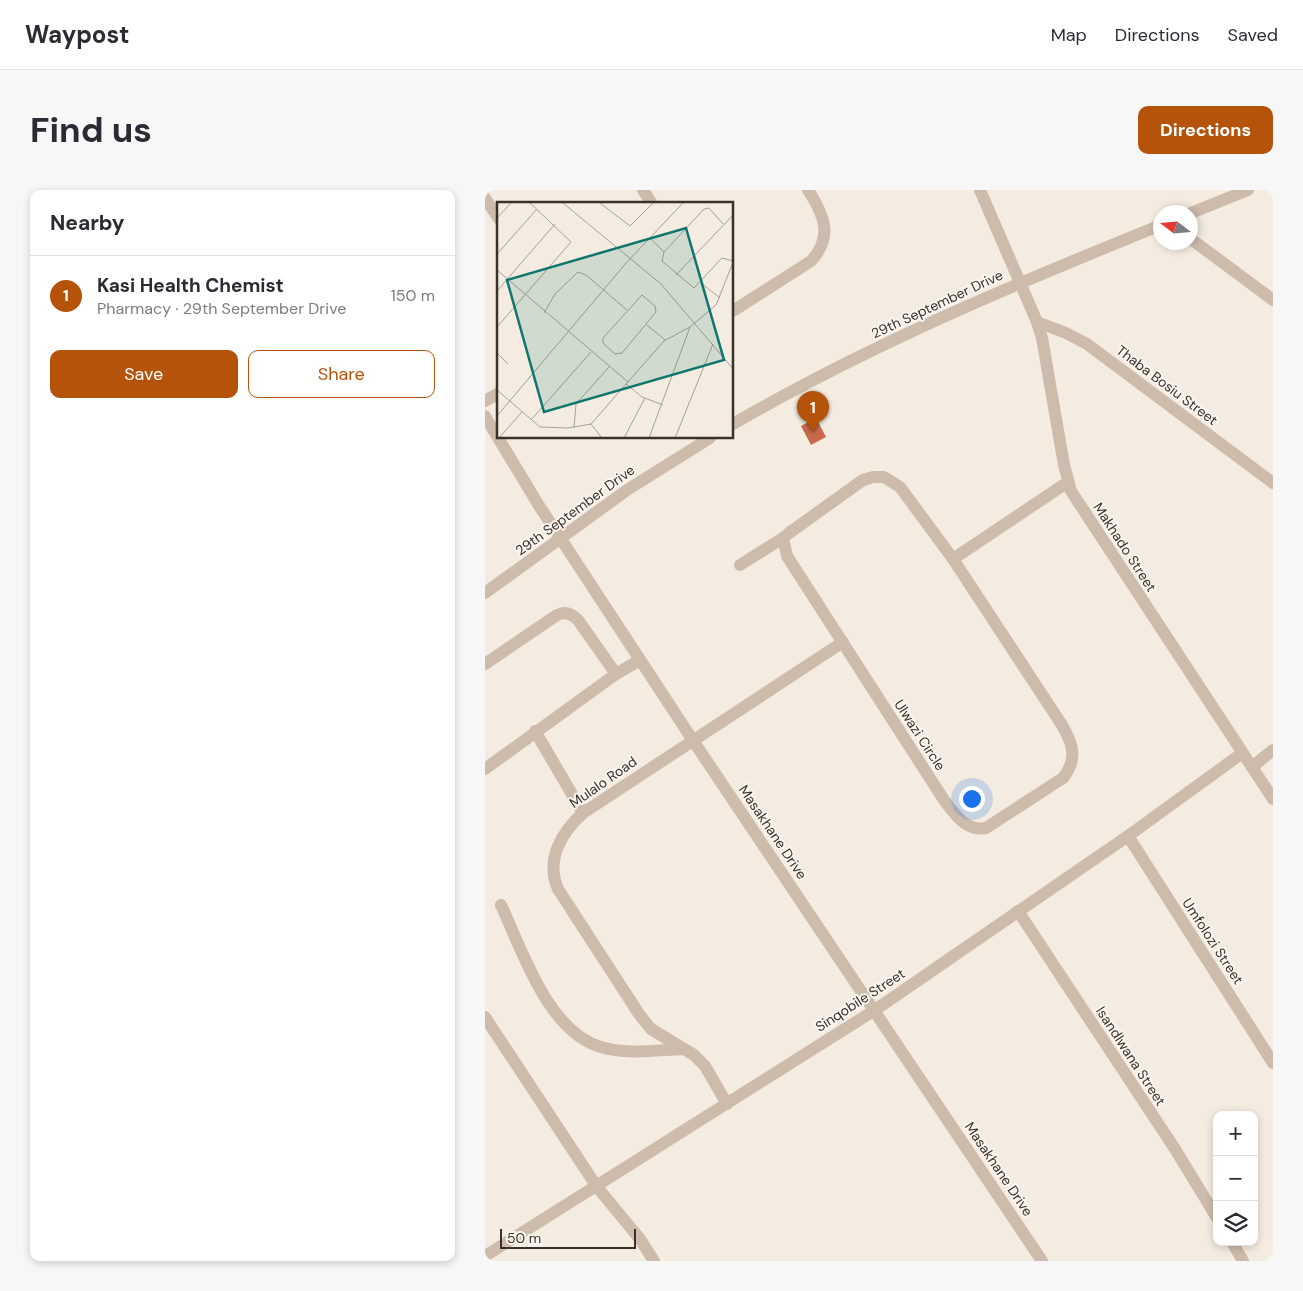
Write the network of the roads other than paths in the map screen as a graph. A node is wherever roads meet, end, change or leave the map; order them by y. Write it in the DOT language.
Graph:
graph roads {
  1 [pos="643,190"];
  2 [pos="980,190"];
  3 [pos="1248,190"];
  4 [pos="813,192"];
  5 [pos="485,198"];
  6 [pos="651,202"];
  7 [pos="1198,210"];
  8 [pos="497,216"];
  9 [pos="1153,228"];
  10 [pos="1198,244"];
  11 [pos="1019,282"];
  12 [pos="1273,300"];
  13 [pos="734,310"];
  14 [pos="1037,322"];
  15 [pos="497,394"];
  16 [pos="485,400"];
  17 [pos="485,416"];
  18 [pos="734,423"];
  19 [pos="497,435"];
  20 [pos="499,439"];
  21 [pos="708,439"];
  22 [pos="1068,482"];
  23 [pos="1273,483"];
  24 [pos="783,538"];
  25 [pos="561,539"];
  26 [pos="953,559"];
  27 [pos="740,565"];
  28 [pos="485,593"];
  29 [pos="843,642"];
  30 [pos="639,660"];
  31 [pos="485,664"];
  32 [pos="616,674"];
  33 [pos="535,731"];
  34 [pos="692,739"];
  35 [pos="1273,750"];
  36 [pos="1241,754"];
  37 [pos="1252,767"];
  38 [pos="485,769"];
  39 [pos="1273,799"];
  40 [pos="583,813"];
  41 [pos="1128,836"];
  42 [pos="501,905"];
  43 [pos="1018,911"];
  44 [pos="875,1010"];
  45 [pos="485,1017"];
  46 [pos="684,1049"];
  47 [pos="1273,1063"];
  48 [pos="727,1104"];
  49 [pos="597,1187"];
  50 [pos="1213,1211"];
  51 [pos="1234,1246"];
  52 [pos="485,1256"];
  53 [pos="655,1261"];
  54 [pos="1042,1261"];
  55 [pos="1243,1261"];
  1 -- 6 [label="street"];
  2 -- 11 [label="street, Makhado Street"];
  3 -- 7 [label="street"];
  4 -- 13 [label="street"];
  5 -- 8 [label="street"];
  9 -- 11 [label="street, 29th September Drive"];
  10 -- 12 [label="street"];
  11 -- 14 [label="street, Makhado Street"];
  11 -- 18 [label="street, 29th September Drive"];
  14 -- 22 [label="street, Makhado Street"];
  14 -- 23 [label="street, Thaba Bosiu Street"];
  15 -- 16 [label="street"];
  17 -- 19 [label="street, Masakhane Drive"];
  20 -- 25 [label="street, Masakhane Drive"];
  21 -- 25 [label="street, 29th September Drive"];
  22 -- 26 [label="street"];
  22 -- 36 [label="street, Makhado Street"];
  24 -- 26 [label="street, Ulwazi Circle"];
  24 -- 27 [label="street"];
  24 -- 29 [label="street, Ulwazi Circle"];
  25 -- 28 [label="street, 29th September Drive"];
  25 -- 30 [label="street, Masakhane Drive"];
  26 -- 29 [label="street, Ulwazi Circle"];
  29 -- 34 [label="street, Mulalo Road"];
  30 -- 32 [label="street"];
  30 -- 34 [label="street, Masakhane Drive"];
  31 -- 32 [label="street"];
  32 -- 33 [label="street"];
  33 -- 38 [label="street"];
  33 -- 40 [label="street"];
  34 -- 40 [label="street, Mulalo Road"];
  34 -- 44 [label="street, Masakhane Drive"];
  35 -- 37 [label="street"];
  36 -- 37 [label="street, Makhado Street"];
  36 -- 41 [label="street, Sinqobile Street"];
  37 -- 39 [label="street, Makhado Street"];
  40 -- 46 [label="street, Mulalo Road"];
  41 -- 43 [label="street, Sinqobile Street"];
  41 -- 47 [label="street, Umfolozi Street"];
  42 -- 46 [label="street"];
  43 -- 44 [label="street, Sinqobile Street"];
  43 -- 50 [label="street, Isandlwana Street"];
  44 -- 48 [label="street, Sinqobile Street"];
  44 -- 54 [label="street, Masakhane Drive"];
  45 -- 49 [label="street"];
  46 -- 48 [label="street, Mulalo Road"];
  48 -- 49 [label="street, Sinqobile Street"];
  49 -- 52 [label="street, Sinqobile Street"];
  49 -- 53 [label="street"];
  51 -- 55 [label="street"];
}
